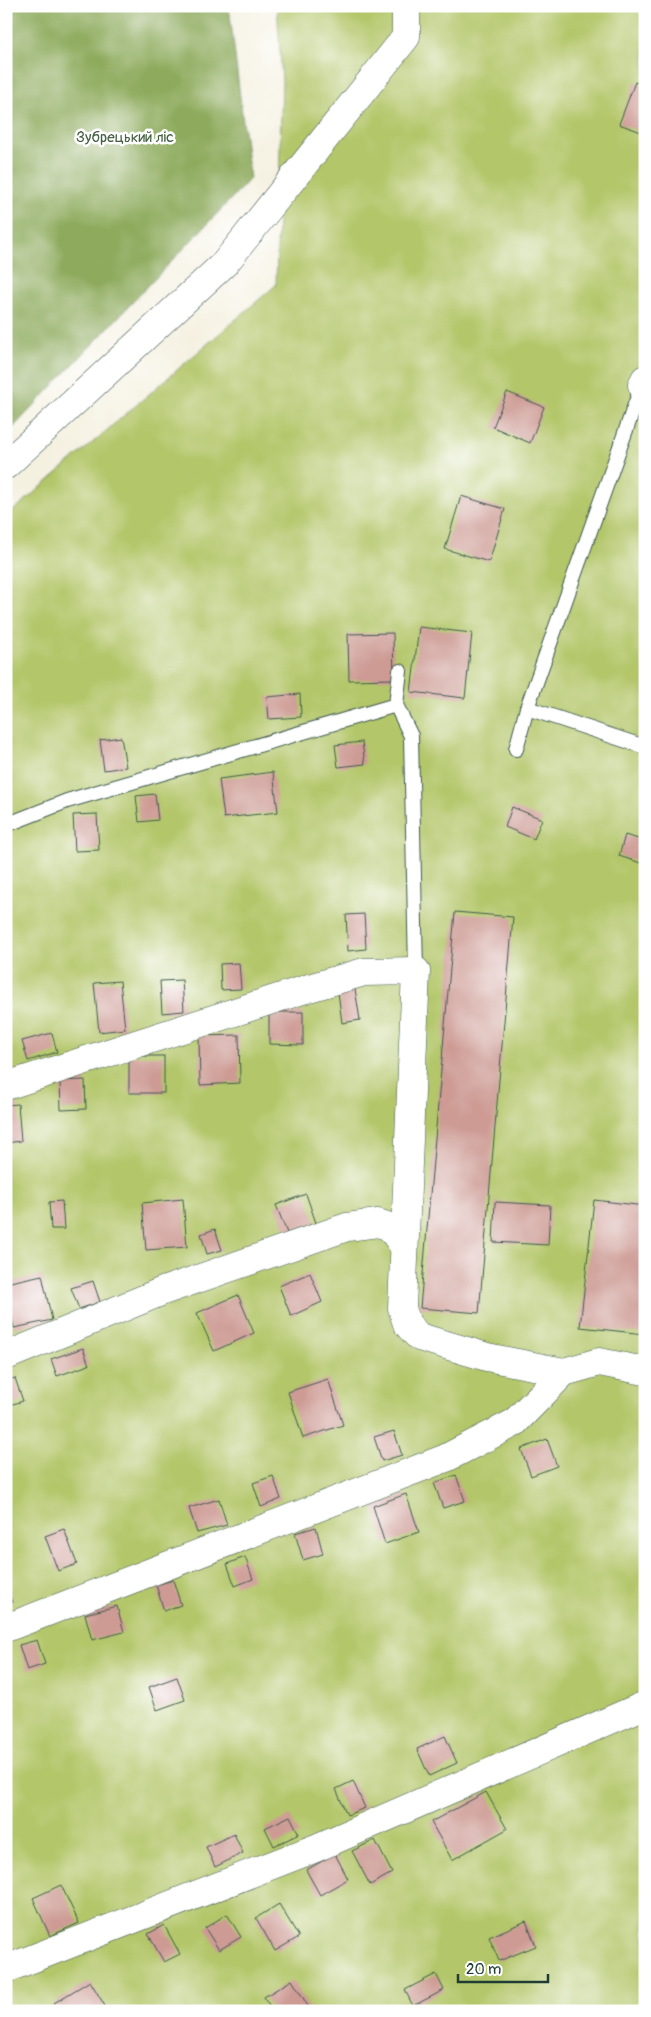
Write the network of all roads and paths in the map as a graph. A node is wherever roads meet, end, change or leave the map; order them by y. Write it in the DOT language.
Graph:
graph roads {
  1 [pos="406,6"];
  2 [pos="643,382"];
  3 [pos="6,465"];
  4 [pos="400,671"];
  5 [pos="396,705"];
  6 [pos="528,708"];
  7 [pos="645,747"];
  8 [pos="516,749"];
  9 [pos="6,824"];
  10 [pos="416,971"];
  11 [pos="6,1086"];
  12 [pos="404,1247"];
  13 [pos="6,1356"];
  14 [pos="645,1371"];
  15 [pos="564,1372"];
  16 [pos="6,1628"];
  17 [pos="645,1705"];
  18 [pos="6,1969"];
  1 -- 3 [label="street"];
  2 -- 6 [label="lane"];
  4 -- 5 [label="lane"];
  5 -- 9 [label="lane"];
  5 -- 10 [label="lane"];
  6 -- 7 [label="lane"];
  6 -- 8 [label="lane"];
  10 -- 11 [label="street"];
  10 -- 12 [label="street"];
  12 -- 13 [label="street"];
  12 -- 15 [label="street"];
  14 -- 15 [label="street"];
  15 -- 16 [label="street"];
  17 -- 18 [label="street"];
}
